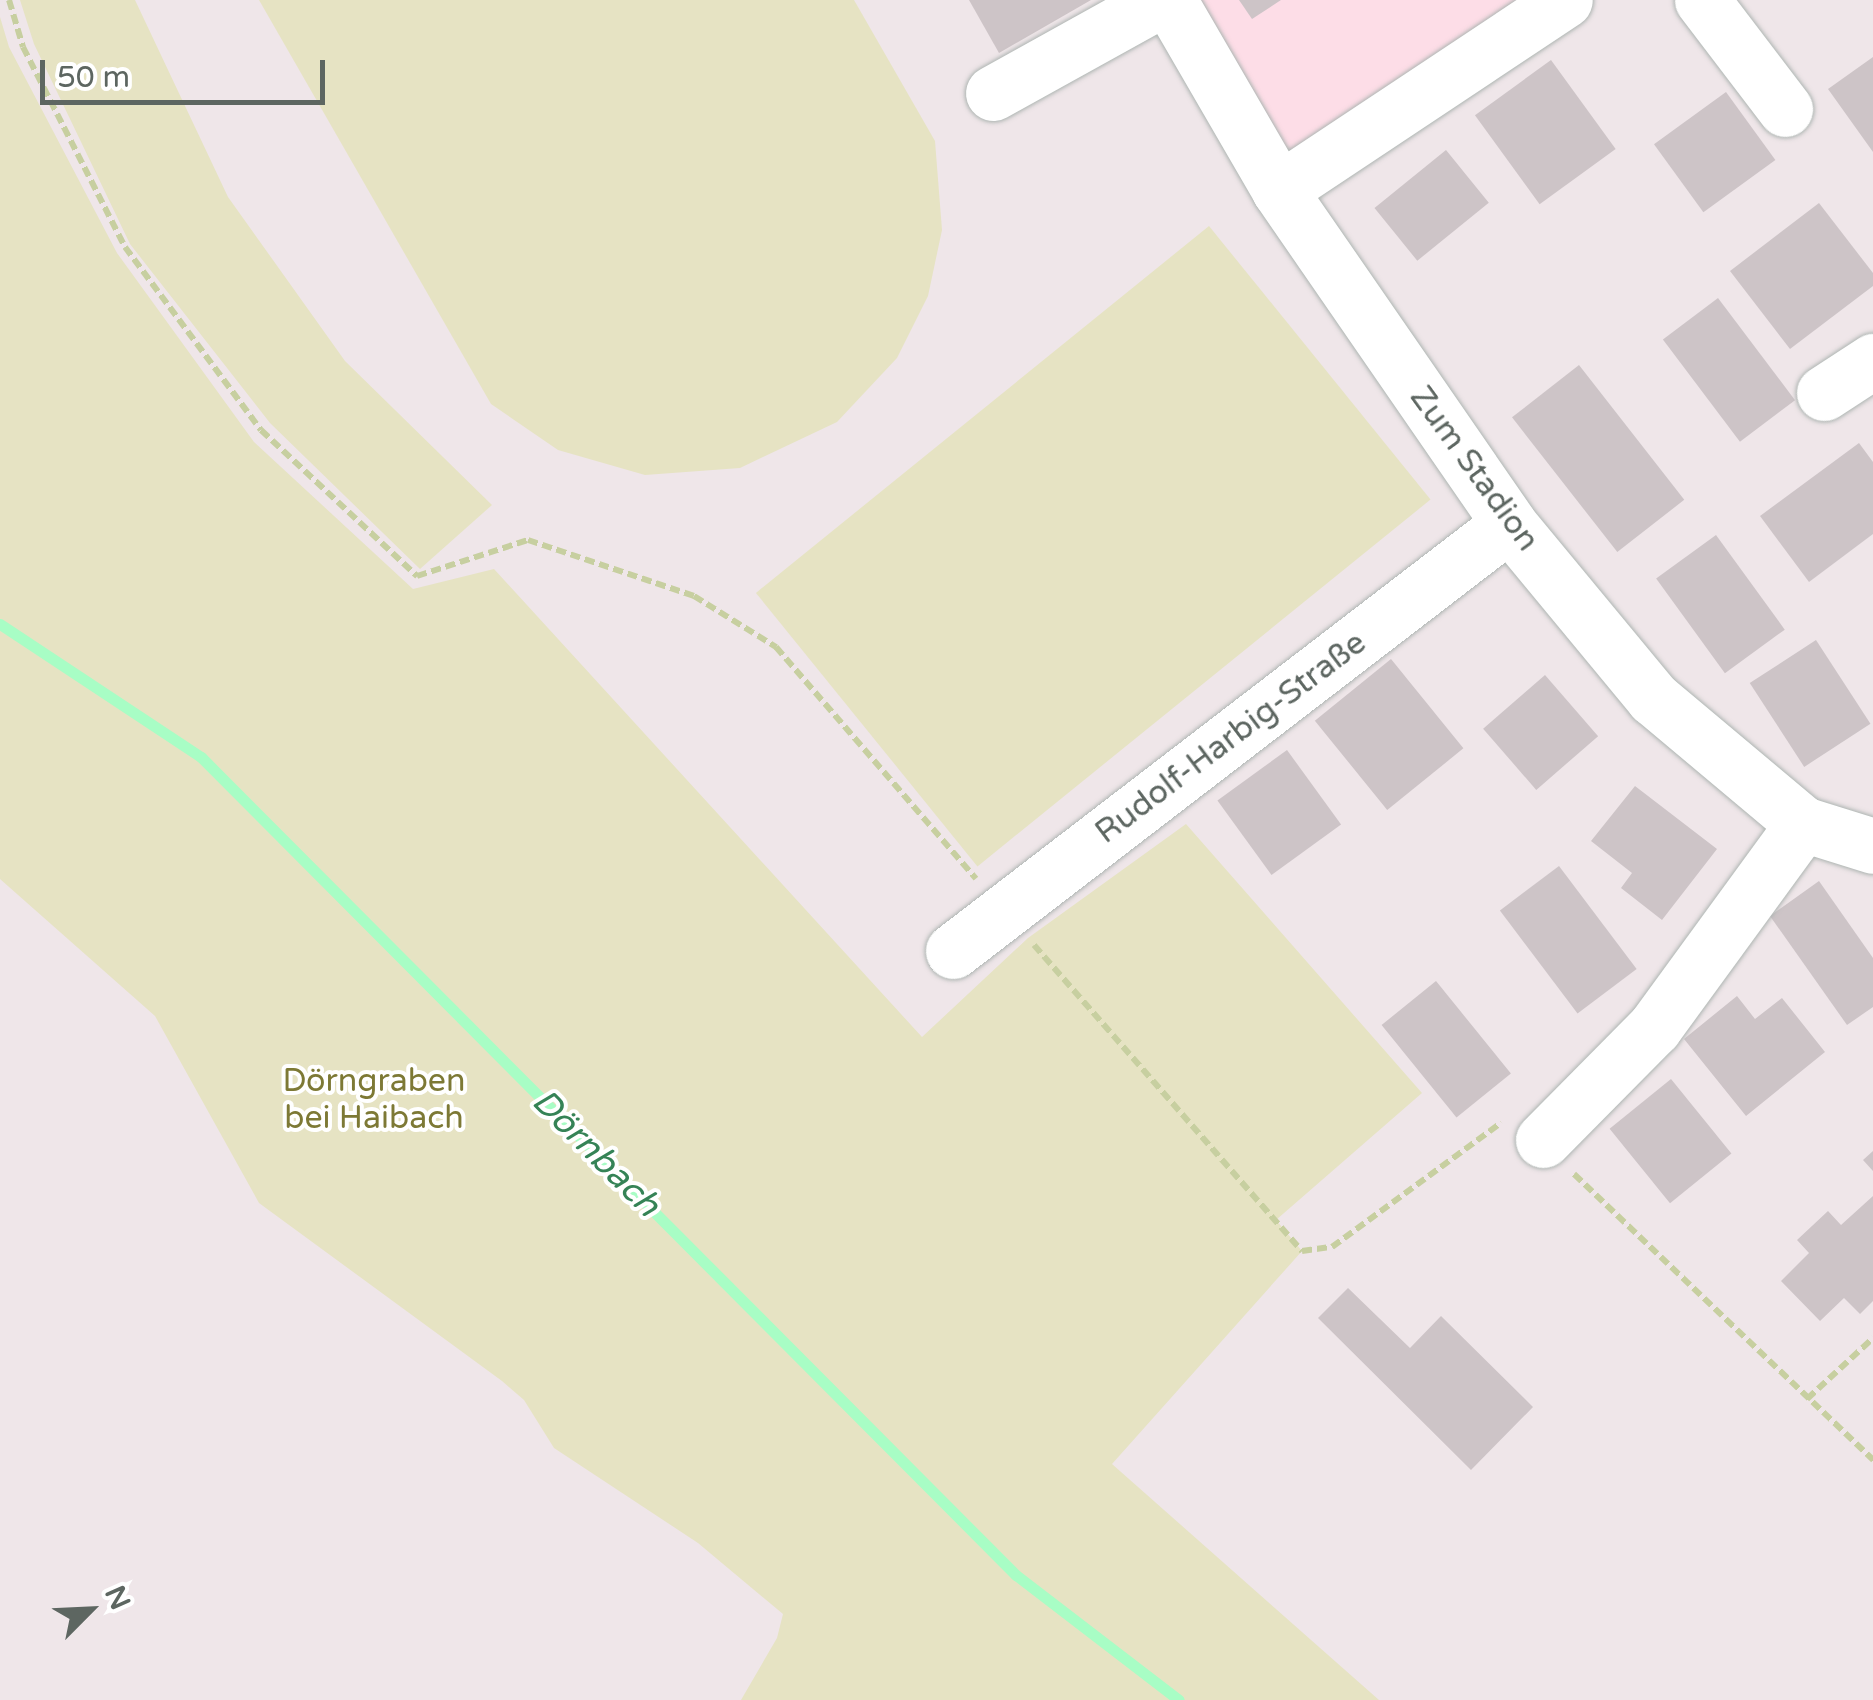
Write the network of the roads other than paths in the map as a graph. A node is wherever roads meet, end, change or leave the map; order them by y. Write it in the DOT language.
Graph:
graph roads {
  1 [pos="1160,0"];
  2 [pos="1169,0"];
  3 [pos="1565,0"];
  4 [pos="1702,0"];
  5 [pos="993,93"];
  6 [pos="1784,109"];
  7 [pos="1279,190"];
  8 [pos="1873,361"];
  9 [pos="1824,392"];
  10 [pos="1508,524"];
  11 [pos="1803,824"];
  12 [pos="1873,846"];
  13 [pos="953,951"];
  14 [pos="1542,1140"];
  1 -- 5 [label="street"];
  2 -- 7 [label="street, Zum Stadion"];
  3 -- 7 [label="street"];
  4 -- 6 [label="street"];
  7 -- 10 [label="street, Zum Stadion"];
  8 -- 9 [label="street"];
  10 -- 11 [label="street, Zum Stadion"];
  10 -- 13 [label="street, Rudolf-Harbig-Straße"];
  11 -- 12 [label="street, Zum Stadion"];
  11 -- 14 [label="street"];
}
